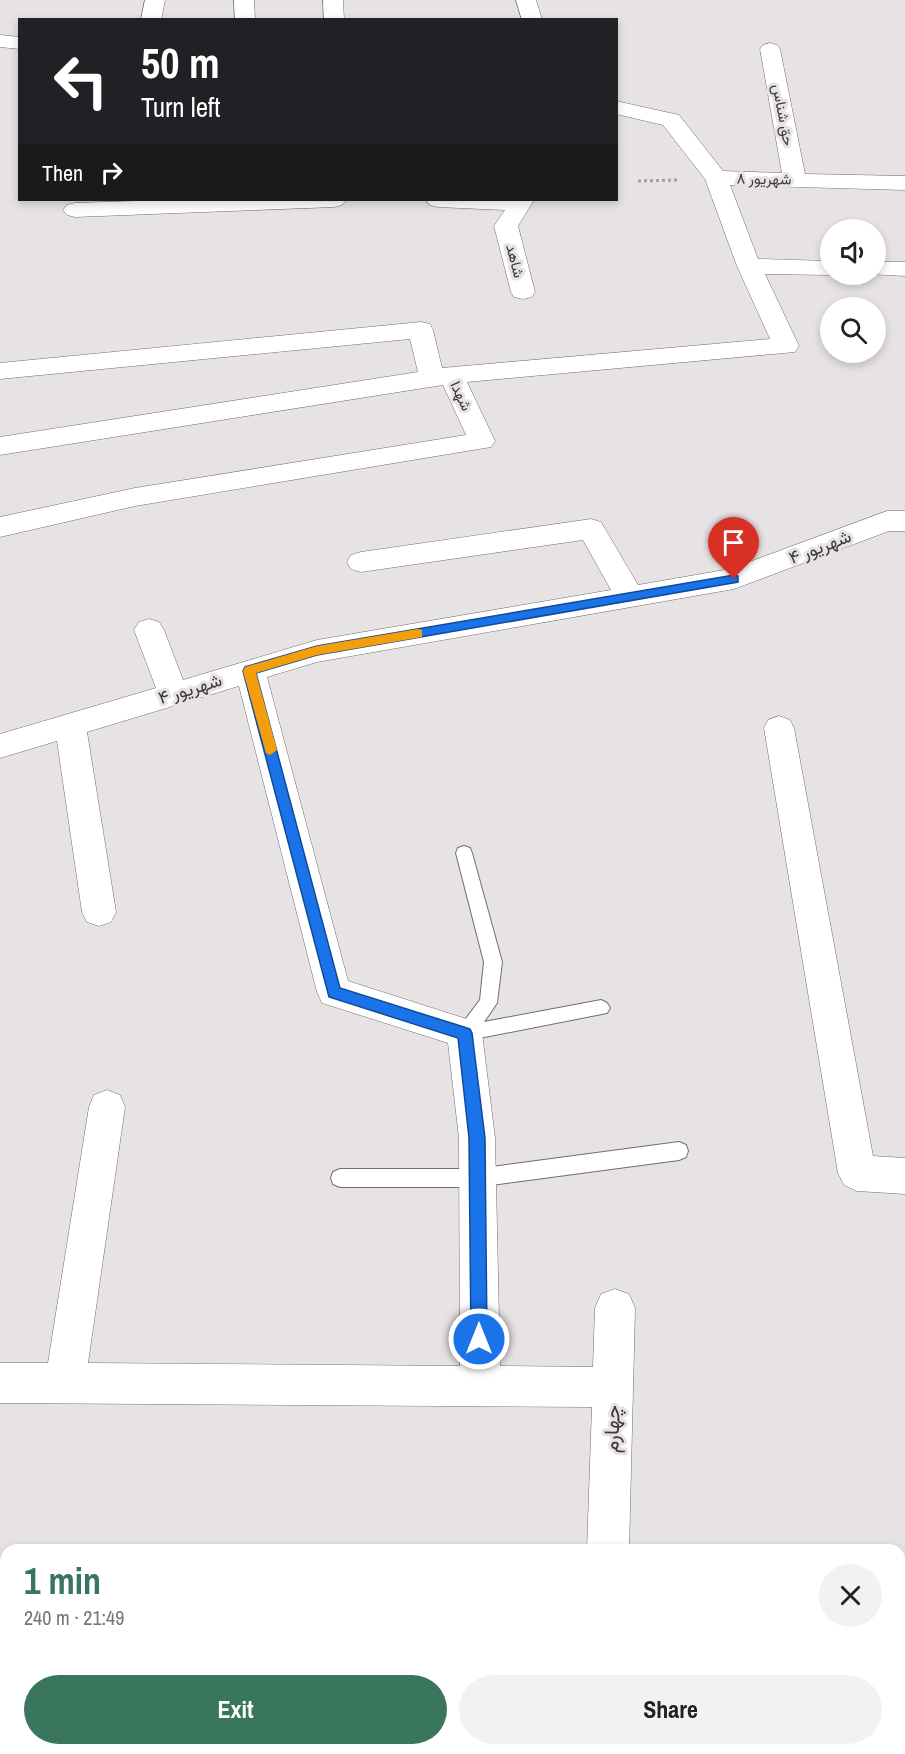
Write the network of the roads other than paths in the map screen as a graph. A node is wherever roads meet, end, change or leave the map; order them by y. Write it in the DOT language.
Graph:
graph roads {
  1 [pos="155,0"];
  2 [pos="244,0"];
  3 [pos="333,0"];
  4 [pos="526,0"];
  5 [pos="151,18"];
  6 [pos="245,18"];
  7 [pos="334,18"];
  8 [pos="531,18"];
  9 [pos="0,41"];
  10 [pos="18,43"];
  11 [pos="771,49"];
  12 [pos="618,107"];
  13 [pos="716,178"];
  14 [pos="795,180"];
  15 [pos="905,183"];
  16 [pos="308,201"];
  17 [pos="480,201"];
  18 [pos="522,202"];
  19 [pos="75,210"];
  20 [pos="749,266"];
  21 [pos="820,268"];
  22 [pos="886,269"];
  23 [pos="905,269"];
  24 [pos="523,292"];
  25 [pos="0,371"];
  26 [pos="442,377"];
  27 [pos="0,446"];
  28 [pos="905,521"];
  29 [pos="0,526"];
  30 [pos="361,562"];
  31 [pos="630,597"];
  32 [pos="149,630"];
  33 [pos="250,671"];
  34 [pos="174,694"];
  35 [pos="70,725"];
  36 [pos="779,728"];
  37 [pos="0,746"];
  38 [pos="464,853"];
  39 [pos="99,912"];
  40 [pos="601,1008"];
  41 [pos="464,1033"];
  42 [pos="107,1107"];
  43 [pos="680,1151"];
  44 [pos="905,1176"];
  45 [pos="340,1178"];
  46 [pos="477,1178"];
  47 [pos="615,1308"];
  48 [pos="65,1382"];
  49 [pos="0,1383"];
  50 [pos="480,1385"];
  51 [pos="613,1387"];
  52 [pos="608,1544"];
  1 -- 5 [label="street"];
  2 -- 6 [label="street"];
  3 -- 7 [label="street"];
  4 -- 8 [label="street"];
  9 -- 10 [label="street"];
  11 -- 14 [label="street, حق شناس"];
  12 -- 13 [label="street, شهریور ۸"];
  13 -- 14 [label="street, شهریور ۸"];
  13 -- 20 [label="street, شهدا"];
  14 -- 15 [label="street, شهریور ۸"];
  16 -- 19 [label="street"];
  17 -- 18 [label="street"];
  18 -- 24 [label="street, شاهد"];
  20 -- 21 [label="street"];
  20 -- 26 [label="street, شهدا"];
  22 -- 23 [label="street"];
  25 -- 26 [label="street"];
  26 -- 27 [label="street"];
  26 -- 29 [label="street, شهدا"];
  28 -- 31 [label="street, شهریور ۴"];
  30 -- 31 [label="street"];
  31 -- 33 [label="street, شهریور ۴"];
  32 -- 34 [label="street"];
  33 -- 34 [label="street, شهریور ۴"];
  33 -- 41 [label="street"];
  34 -- 35 [label="street, شهریور ۴"];
  35 -- 37 [label="street, شهریور ۴"];
  35 -- 39 [label="street"];
  36 -- 44 [label="street"];
  38 -- 41 [label="lane"];
  40 -- 41 [label="lane"];
  41 -- 46 [label="street"];
  42 -- 48 [label="street"];
  43 -- 46 [label="lane"];
  45 -- 46 [label="lane"];
  46 -- 50 [label="street"];
  47 -- 51 [label="street, چهارم"];
  48 -- 49 [label="street"];
  48 -- 50 [label="street"];
  50 -- 51 [label="street"];
  51 -- 52 [label="street, چهارم"];
}
